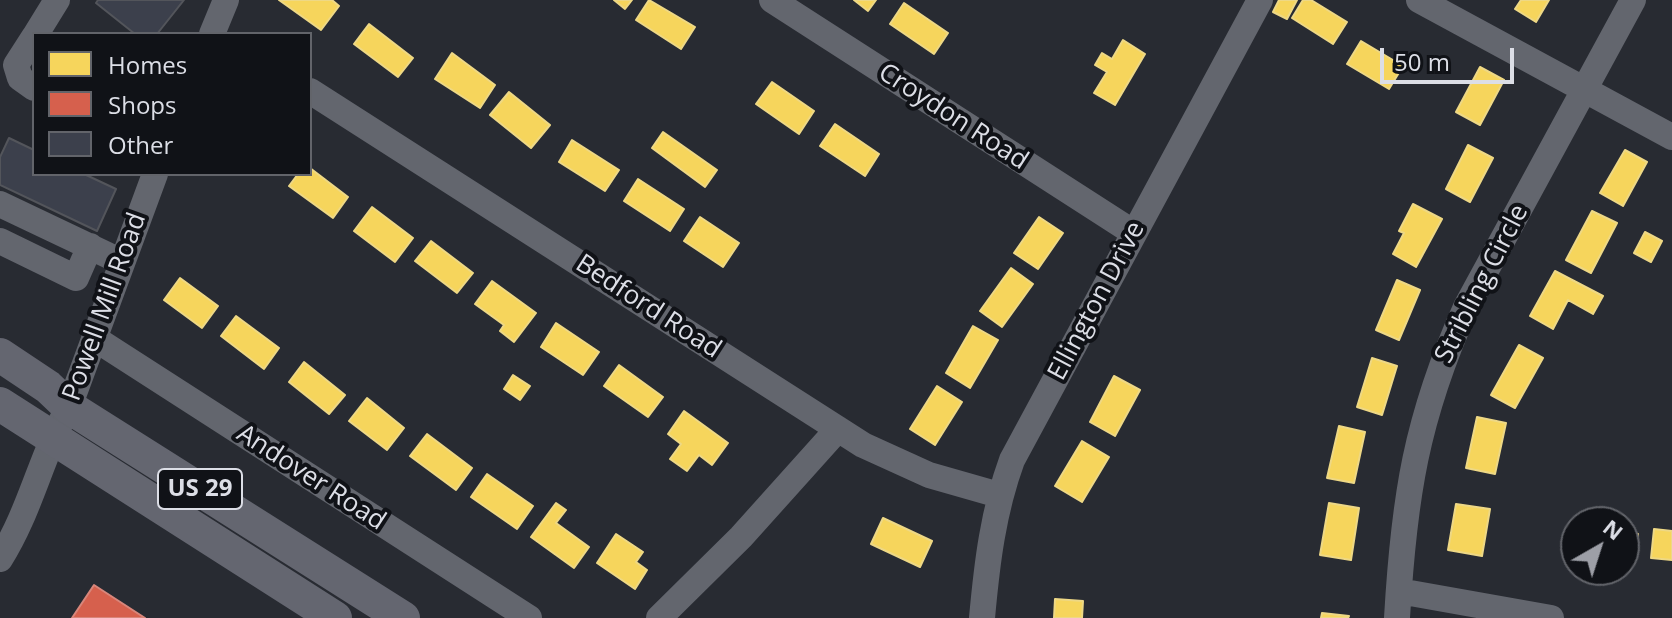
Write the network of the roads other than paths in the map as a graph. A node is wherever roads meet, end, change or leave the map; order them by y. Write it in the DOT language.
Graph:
graph roads {
  1 [pos="57,0"];
  2 [pos="226,0"];
  3 [pos="772,0"];
  4 [pos="1260,0"];
  5 [pos="1419,0"];
  6 [pos="1633,0"];
  7 [pos="37,32"];
  8 [pos="213,32"];
  9 [pos="32,40"];
  10 [pos="32,87"];
  11 [pos="1584,89"];
  12 [pos="312,92"];
  13 [pos="1672,137"];
  14 [pos="154,176"];
  15 [pos="0,204"];
  16 [pos="1134,233"];
  17 [pos="0,241"];
  18 [pos="90,246"];
  19 [pos="122,262"];
  20 [pos="94,338"];
  21 [pos="0,355"];
  22 [pos="0,404"];
  23 [pos="69,407"];
  24 [pos="838,429"];
  25 [pos="51,438"];
  26 [pos="999,495"];
  27 [pos="0,559"];
  28 [pos="1399,591"];
  29 [pos="296,605"];
  30 [pos="335,618"];
  31 [pos="403,618"];
  32 [pos="529,618"];
  33 [pos="659,618"];
  34 [pos="982,618"];
  35 [pos="1397,618"];
  36 [pos="1551,618"];
  1 -- 7 [label="street"];
  2 -- 8 [label="street"];
  3 -- 16 [label="street, Croydon Road"];
  4 -- 16 [label="street, Ellington Drive"];
  5 -- 11 [label="street"];
  6 -- 11 [label="street, Stribling Circle"];
  9 -- 10 [label="street"];
  11 -- 13 [label="street"];
  11 -- 28 [label="street, Stribling Circle"];
  12 -- 24 [label="street, Bedford Road"];
  14 -- 19 [label="street, Powell Mill Road"];
  15 -- 18 [label="street"];
  16 -- 26 [label="street, Ellington Drive"];
  17 -- 18 [label="street"];
  18 -- 19 [label="street"];
  19 -- 20 [label="street, Powell Mill Road"];
  20 -- 23 [label="street, Powell Mill Road"];
  20 -- 32 [label="street, Andover Road"];
  21 -- 23 [label="main road, US 29"];
  22 -- 25 [label="main road, US 29"];
  23 -- 25 [label="street, Powell Mill Road"];
  23 -- 31 [label="main road, US 29"];
  24 -- 26 [label="street, Bedford Road"];
  24 -- 33 [label="street"];
  25 -- 27 [label="street, Powell Mill Road"];
  25 -- 29 [label="main road, US 29"];
  26 -- 34 [label="street, Ellington Drive"];
  28 -- 35 [label="street, Stribling Circle"];
  28 -- 36 [label="street"];
  29 -- 30 [label="main road, US 29"];
}
